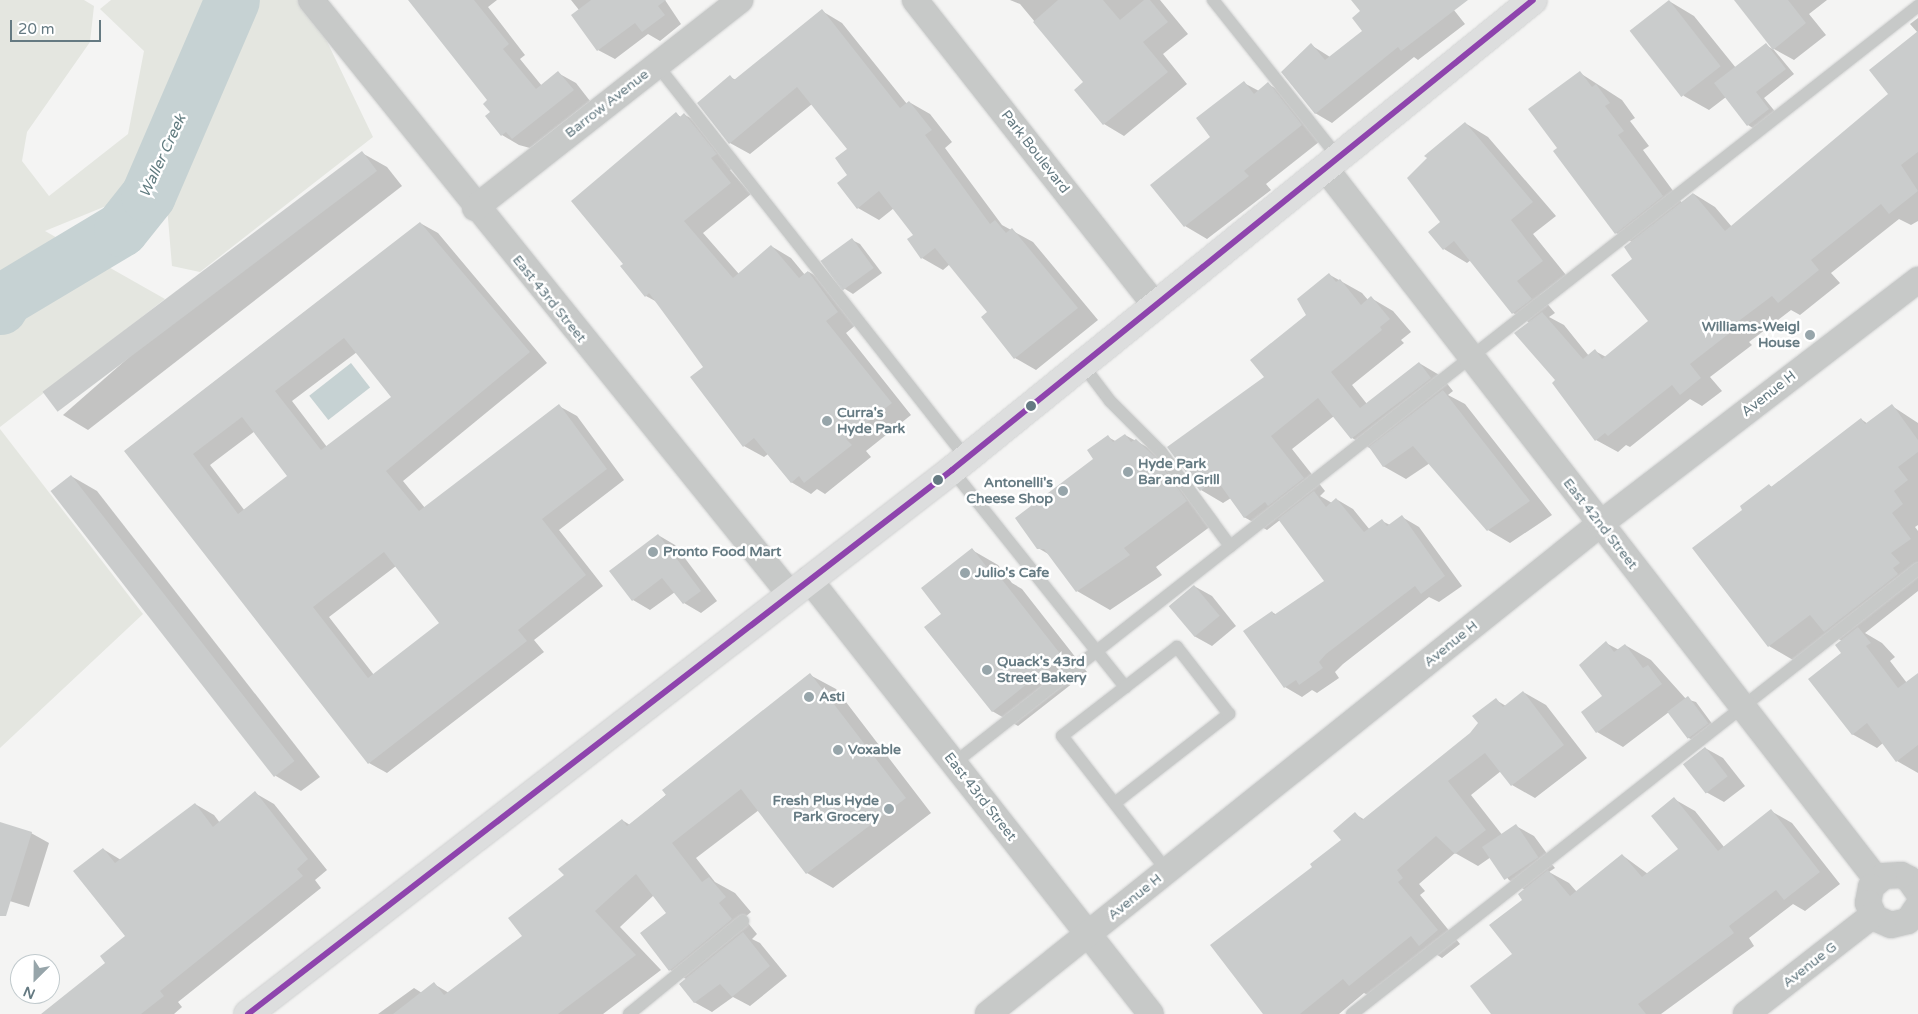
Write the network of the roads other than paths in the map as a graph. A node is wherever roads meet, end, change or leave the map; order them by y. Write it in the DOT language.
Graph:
graph roads {
  1 [pos="311,0"];
  2 [pos="740,0"];
  3 [pos="915,0"];
  4 [pos="1213,0"];
  5 [pos="1518,4"];
  6 [pos="1918,6"];
  7 [pos="657,64"];
  8 [pos="1331,163"];
  9 [pos="475,208"];
  10 [pos="1918,280"];
  11 [pos="1155,305"];
  12 [pos="1470,357"];
  13 [pos="1082,364"];
  14 [pos="959,464"];
  15 [pos="1600,524"];
  16 [pos="1230,546"];
  17 [pos="1918,569"];
  18 [pos="799,587"];
  19 [pos="1097,651"];
  20 [pos="1125,687"];
  21 [pos="1743,708"];
  22 [pos="953,764"];
  23 [pos="1115,803"];
  24 [pos="1167,871"];
  25 [pos="1877,880"];
  26 [pos="1915,903"];
  27 [pos="1873,916"];
  28 [pos="743,921"];
  29 [pos="1088,934"];
  30 [pos="248,1014"];
  31 [pos="629,1014"];
  32 [pos="988,1014"];
  33 [pos="1150,1014"];
  34 [pos="1352,1014"];
  35 [pos="1746,1014"];
  1 -- 9 [label="street, East 43rd Street"];
  2 -- 7 [label="street, Barrow Avenue"];
  3 -- 11 [label="street, Park Boulevard"];
  4 -- 8 [label="lane"];
  5 -- 8 [label="street"];
  6 -- 12 [label="lane"];
  7 -- 9 [label="street, Barrow Avenue"];
  7 -- 14 [label="lane"];
  8 -- 11 [label="street"];
  8 -- 12 [label="street, East 42nd Street"];
  9 -- 18 [label="street, East 43rd Street"];
  10 -- 15 [label="street, Avenue H"];
  11 -- 13 [label="street"];
  12 -- 15 [label="street, East 42nd Street"];
  12 -- 16 [label="lane"];
  13 -- 14 [label="street"];
  13 -- 16 [label="lane"];
  14 -- 18 [label="street"];
  14 -- 19 [label="lane"];
  15 -- 21 [label="street, East 42nd Street"];
  15 -- 24 [label="street, Avenue H"];
  16 -- 19 [label="lane"];
  17 -- 21 [label="lane"];
  18 -- 22 [label="street, East 43rd Street"];
  18 -- 30 [label="street"];
  19 -- 20 [label="lane"];
  19 -- 22 [label="lane"];
  20 -- 23 [label="lane"];
  20 -- 23 [label="lane"];
  21 -- 25 [label="street, East 42nd Street"];
  21 -- 34 [label="lane"];
  22 -- 29 [label="street, East 43rd Street"];
  23 -- 24 [label="lane"];
  24 -- 29 [label="street, Avenue H"];
  25 -- 26 [label="street"];
  25 -- 27 [label="street"];
  26 -- 27 [label="street"];
  27 -- 35 [label="street, Avenue G"];
  28 -- 31 [label="lane"];
  29 -- 32 [label="street, Avenue H"];
  29 -- 33 [label="street, East 43rd Street"];
}
